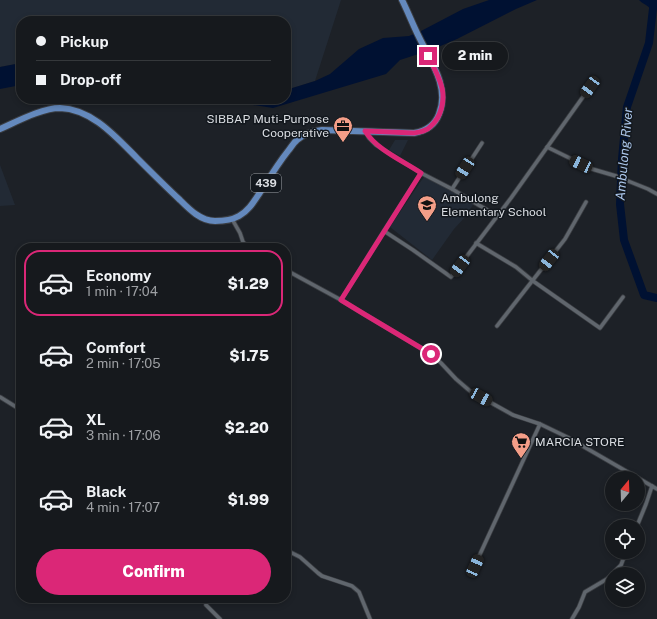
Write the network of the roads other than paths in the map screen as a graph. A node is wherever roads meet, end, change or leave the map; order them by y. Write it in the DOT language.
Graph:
graph roads {
  1 [pos="402,0"];
  2 [pos="590,87"];
  3 [pos="0,129"];
  4 [pos="365,131"];
  5 [pos="482,143"];
  6 [pos="547,147"];
  7 [pos="421,173"];
  8 [pos="616,176"];
  9 [pos="628,181"];
  10 [pos="452,189"];
  11 [pos="657,194"];
  12 [pos="586,202"];
  13 [pos="497,216"];
  14 [pos="232,219"];
  15 [pos="384,231"];
  16 [pos="244,243"];
  17 [pos="476,243"];
  18 [pos="291,273"];
  19 [pos="533,281"];
  20 [pos="623,297"];
  21 [pos="341,300"];
  22 [pos="497,326"];
  23 [pos="0,397"];
  24 [pos="16,407"];
  25 [pos="540,424"];
  26 [pos="626,471"];
  27 [pos="645,482"];
  28 [pos="652,486"];
  29 [pos="657,489"];
  30 [pos="640,519"];
  31 [pos="291,552"];
  32 [pos="475,566"];
  33 [pos="605,581"];
  34 [pos="206,605"];
  35 [pos="220,619"];
  36 [pos="370,619"];
  37 [pos="572,619"];
  1 -- 4 [label="main road, 439"];
  2 -- 6 [label="street"];
  3 -- 14 [label="main road, 439"];
  4 -- 7 [label="street"];
  4 -- 14 [label="main road, 439"];
  5 -- 10 [label="street"];
  6 -- 8 [label="street"];
  6 -- 13 [label="street"];
  7 -- 10 [label="street"];
  7 -- 15 [label="street"];
  9 -- 11 [label="street"];
  10 -- 13 [label="street"];
  12 -- 19 [label="street"];
  13 -- 17 [label="street"];
  14 -- 16 [label="street"];
  15 -- 17 [label="street"];
  15 -- 21 [label="street"];
  17 -- 19 [label="street"];
  18 -- 21 [label="street"];
  19 -- 20 [label="street"];
  19 -- 22 [label="street"];
  21 -- 25 [label="street"];
  23 -- 24 [label="street"];
  25 -- 26 [label="street"];
  25 -- 32 [label="street"];
  27 -- 28 [label="street"];
  28 -- 29 [label="street"];
  28 -- 30 [label="street"];
  31 -- 36 [label="street"];
  33 -- 37 [label="street"];
  34 -- 35 [label="street"];
}
